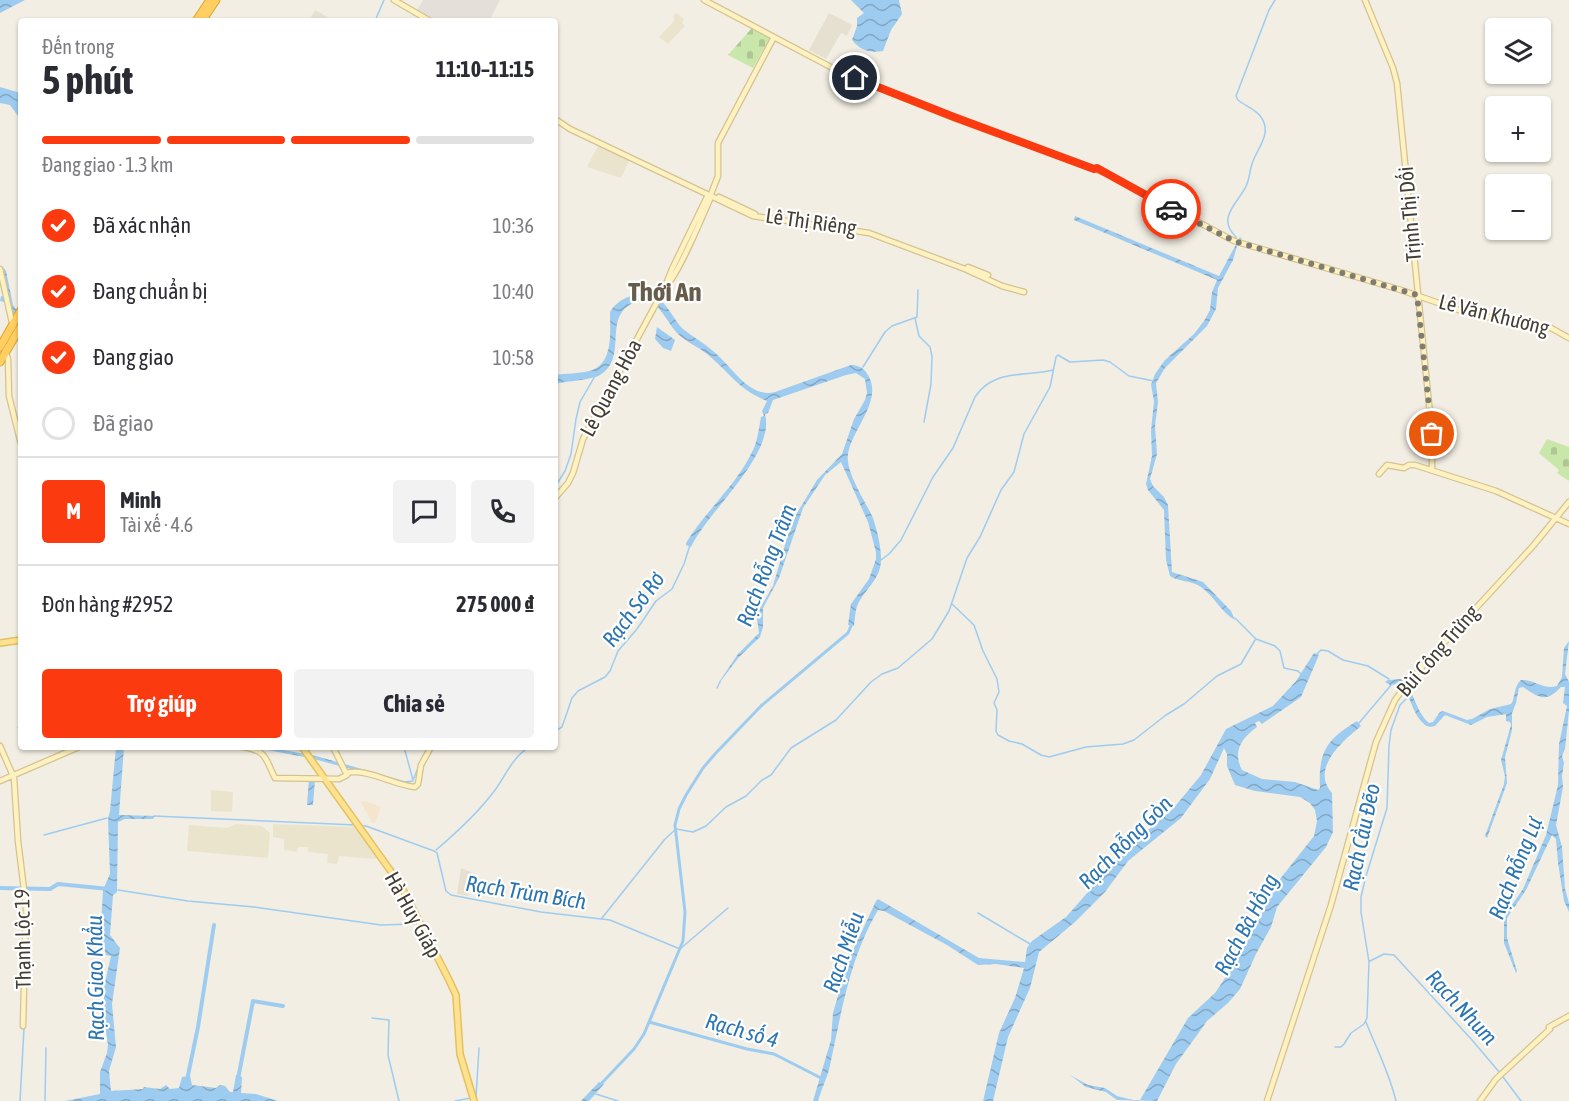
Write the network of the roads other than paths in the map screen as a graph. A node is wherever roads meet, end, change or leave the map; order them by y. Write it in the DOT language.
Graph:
graph roads {
  1 [pos="214,0"];
  2 [pos="392,0"];
  3 [pos="704,0"];
  4 [pos="722,0"];
  5 [pos="1365,0"];
  6 [pos="716,7"];
  7 [pos="202,18"];
  8 [pos="420,18"];
  9 [pos="425,18"];
  10 [pos="774,37"];
  11 [pos="558,120"];
  12 [pos="710,195"];
  13 [pos="0,269"];
  14 [pos="1024,292"];
  15 [pos="1417,295"];
  16 [pos="18,320"];
  17 [pos="1569,338"];
  18 [pos="3,351"];
  19 [pos="4,364"];
  20 [pos="18,432"];
  21 [pos="1432,470"];
  22 [pos="1379,474"];
  23 [pos="558,495"];
  24 [pos="1569,502"];
  25 [pos="1555,518"];
  26 [pos="1569,524"];
  27 [pos="18,640"];
  28 [pos="0,643"];
  29 [pos="0,746"];
  30 [pos="72,750"];
  31 [pos="255,750"];
  32 [pos="304,750"];
  33 [pos="335,750"];
  34 [pos="429,750"];
  35 [pos="346,773"];
  36 [pos="13,775"];
  37 [pos="324,778"];
  38 [pos="0,780"];
  39 [pos="1569,1016"];
  40 [pos="22,1026"];
  41 [pos="474,1101"];
  42 [pos="1267,1101"];
  43 [pos="1480,1101"];
  1 -- 7 [label="highway"];
  2 -- 8 [label="street"];
  2 -- 9 [label="street"];
  3 -- 6 [label="street"];
  4 -- 6 [label="street"];
  5 -- 15 [label="street, Trịnh Thị Dối"];
  6 -- 10 [label="street"];
  10 -- 12 [label="street"];
  10 -- 15 [label="street, Lê Văn Khương"];
  11 -- 12 [label="street, Lê Thị Riêng"];
  12 -- 14 [label="street, Lê Thị Riêng"];
  12 -- 23 [label="street, Lê Quang Hòa"];
  13 -- 16 [label="street"];
  15 -- 17 [label="street, Lê Văn Khương"];
  15 -- 21 [label="street, Trịnh Thị Dối"];
  16 -- 18 [label="highway"];
  18 -- 19 [label="highway"];
  19 -- 20 [label="street"];
  21 -- 22 [label="street"];
  21 -- 25 [label="street"];
  24 -- 25 [label="street, Bùi Công Trừng"];
  25 -- 26 [label="street"];
  25 -- 42 [label="street, Bùi Công Trừng"];
  27 -- 28 [label="main road"];
  29 -- 36 [label="street, Thạnh Lộc 19"];
  30 -- 36 [label="street"];
  31 -- 37 [label="street"];
  32 -- 37 [label="main road, Hà Huy Giáp"];
  33 -- 35 [label="street"];
  34 -- 35 [label="street"];
  35 -- 37 [label="street"];
  36 -- 38 [label="street"];
  36 -- 40 [label="street, Thạnh Lộc 19"];
  37 -- 41 [label="main road, Hà Huy Giáp"];
  39 -- 43 [label="street"];
}
